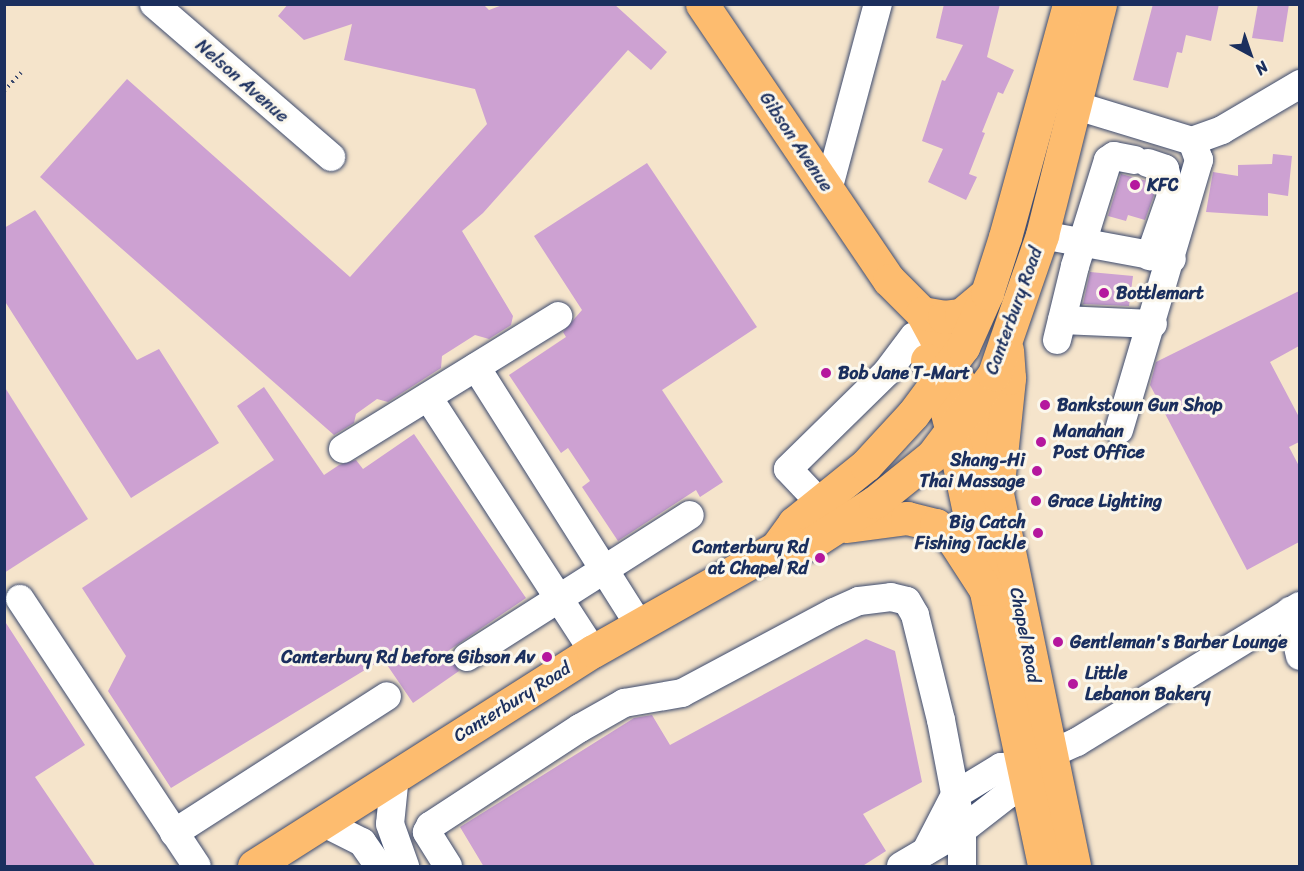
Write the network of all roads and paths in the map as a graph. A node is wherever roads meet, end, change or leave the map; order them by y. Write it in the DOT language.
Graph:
graph roads {
  1 [pos="154,4"];
  2 [pos="702,4"];
  3 [pos="879,4"];
  4 [pos="1069,4"];
  5 [pos="1100,4"];
  6 [pos="21,73"];
  7 [pos="1299,84"];
  8 [pos="4,91"];
  9 [pos="1074,105"];
  10 [pos="1179,136"];
  11 [pos="331,157"];
  12 [pos="1146,163"];
  13 [pos="828,190"];
  14 [pos="1042,235"];
  15 [pos="1084,244"];
  16 [pos="1161,258"];
  17 [pos="987,293"];
  18 [pos="558,316"];
  19 [pos="1153,324"];
  20 [pos="918,325"];
  21 [pos="1006,339"];
  22 [pos="476,367"];
  23 [pos="945,374"];
  24 [pos="428,397"];
  25 [pos="972,404"];
  26 [pos="1119,430"];
  27 [pos="952,432"];
  28 [pos="343,449"];
  29 [pos="997,493"];
  30 [pos="690,515"];
  31 [pos="829,515"];
  32 [pos="604,570"];
  33 [pos="985,589"];
  34 [pos="558,598"];
  35 [pos="20,599"];
  36 [pos="1295,608"];
  37 [pos="639,624"];
  38 [pos="593,651"];
  39 [pos="1299,656"];
  40 [pos="467,657"];
  41 [pos="387,696"];
  42 [pos="1036,761"];
  43 [pos="395,775"];
  44 [pos="955,795"];
  45 [pos="322,822"];
  46 [pos="962,830"];
  47 [pos="174,833"];
  48 [pos="930,859"];
  49 [pos="197,867"];
  50 [pos="254,867"];
  51 [pos="379,867"];
  52 [pos="405,867"];
  53 [pos="448,867"];
  54 [pos="901,867"];
  55 [pos="962,867"];
  56 [pos="1044,867"];
  57 [pos="1074,867"];
  1 -- 11 [label="street, Nelson Avenue"];
  2 -- 13 [label="main road, Gibson Avenue"];
  3 -- 13 [label="street"];
  4 -- 17 [label="main road, Canterbury Road"];
  5 -- 9 [label="main road, Canterbury Road"];
  6 -- 8 [label="path"];
  7 -- 10 [label="street"];
  9 -- 10 [label="street"];
  9 -- 14 [label="main road, Canterbury Road"];
  10 -- 12 [label="street"];
  10 -- 16 [label="street"];
  12 -- 15 [label="street"];
  12 -- 16 [label="street"];
  13 -- 20 [label="main road, Gibson Avenue"];
  14 -- 15 [label="street"];
  14 -- 21 [label="main road, Canterbury Road"];
  15 -- 16 [label="street"];
  15 -- 19 [label="street"];
  16 -- 19 [label="street"];
  17 -- 20 [label="main road"];
  17 -- 23 [label="main road, Canterbury Road"];
  18 -- 22 [label="street"];
  19 -- 26 [label="street"];
  20 -- 23 [label="main road, Gibson Avenue"];
  20 -- 31 [label="street"];
  21 -- 25 [label="main road, Canterbury Road"];
  21 -- 29 [label="main road"];
  22 -- 24 [label="street"];
  22 -- 32 [label="street"];
  23 -- 25 [label="main road, Gibson Avenue"];
  23 -- 27 [label="main road, Gibson Avenue"];
  23 -- 31 [label="main road, Canterbury Road"];
  24 -- 28 [label="street"];
  24 -- 34 [label="street"];
  25 -- 27 [label="main road, Canterbury Road"];
  25 -- 29 [label="main road, Chapel Road"];
  27 -- 31 [label="main road, Canterbury Road"];
  27 -- 33 [label="main road, Chapel Road"];
  29 -- 42 [label="main road, Chapel Road"];
  30 -- 32 [label="street"];
  31 -- 33 [label="main road"];
  31 -- 37 [label="main road, Canterbury Road"];
  32 -- 34 [label="street"];
  32 -- 37 [label="street"];
  33 -- 42 [label="main road, Chapel Road"];
  34 -- 38 [label="street"];
  34 -- 40 [label="street"];
  35 -- 47 [label="street"];
  36 -- 39 [label="street"];
  36 -- 42 [label="street"];
  37 -- 38 [label="main road, Canterbury Road"];
  38 -- 43 [label="main road, Canterbury Road"];
  41 -- 47 [label="street"];
  42 -- 44 [label="street"];
  42 -- 46 [label="street"];
  42 -- 56 [label="main road, Chapel Road"];
  42 -- 57 [label="main road, Chapel Road"];
  43 -- 45 [label="main road, Canterbury Road"];
  43 -- 52 [label="street"];
  44 -- 46 [label="street"];
  44 -- 48 [label="street"];
  44 -- 53 [label="street"];
  45 -- 50 [label="main road, Canterbury Road"];
  45 -- 51 [label="street"];
  46 -- 48 [label="street"];
  46 -- 55 [label="street"];
  47 -- 49 [label="street"];
  48 -- 54 [label="street"];
}
